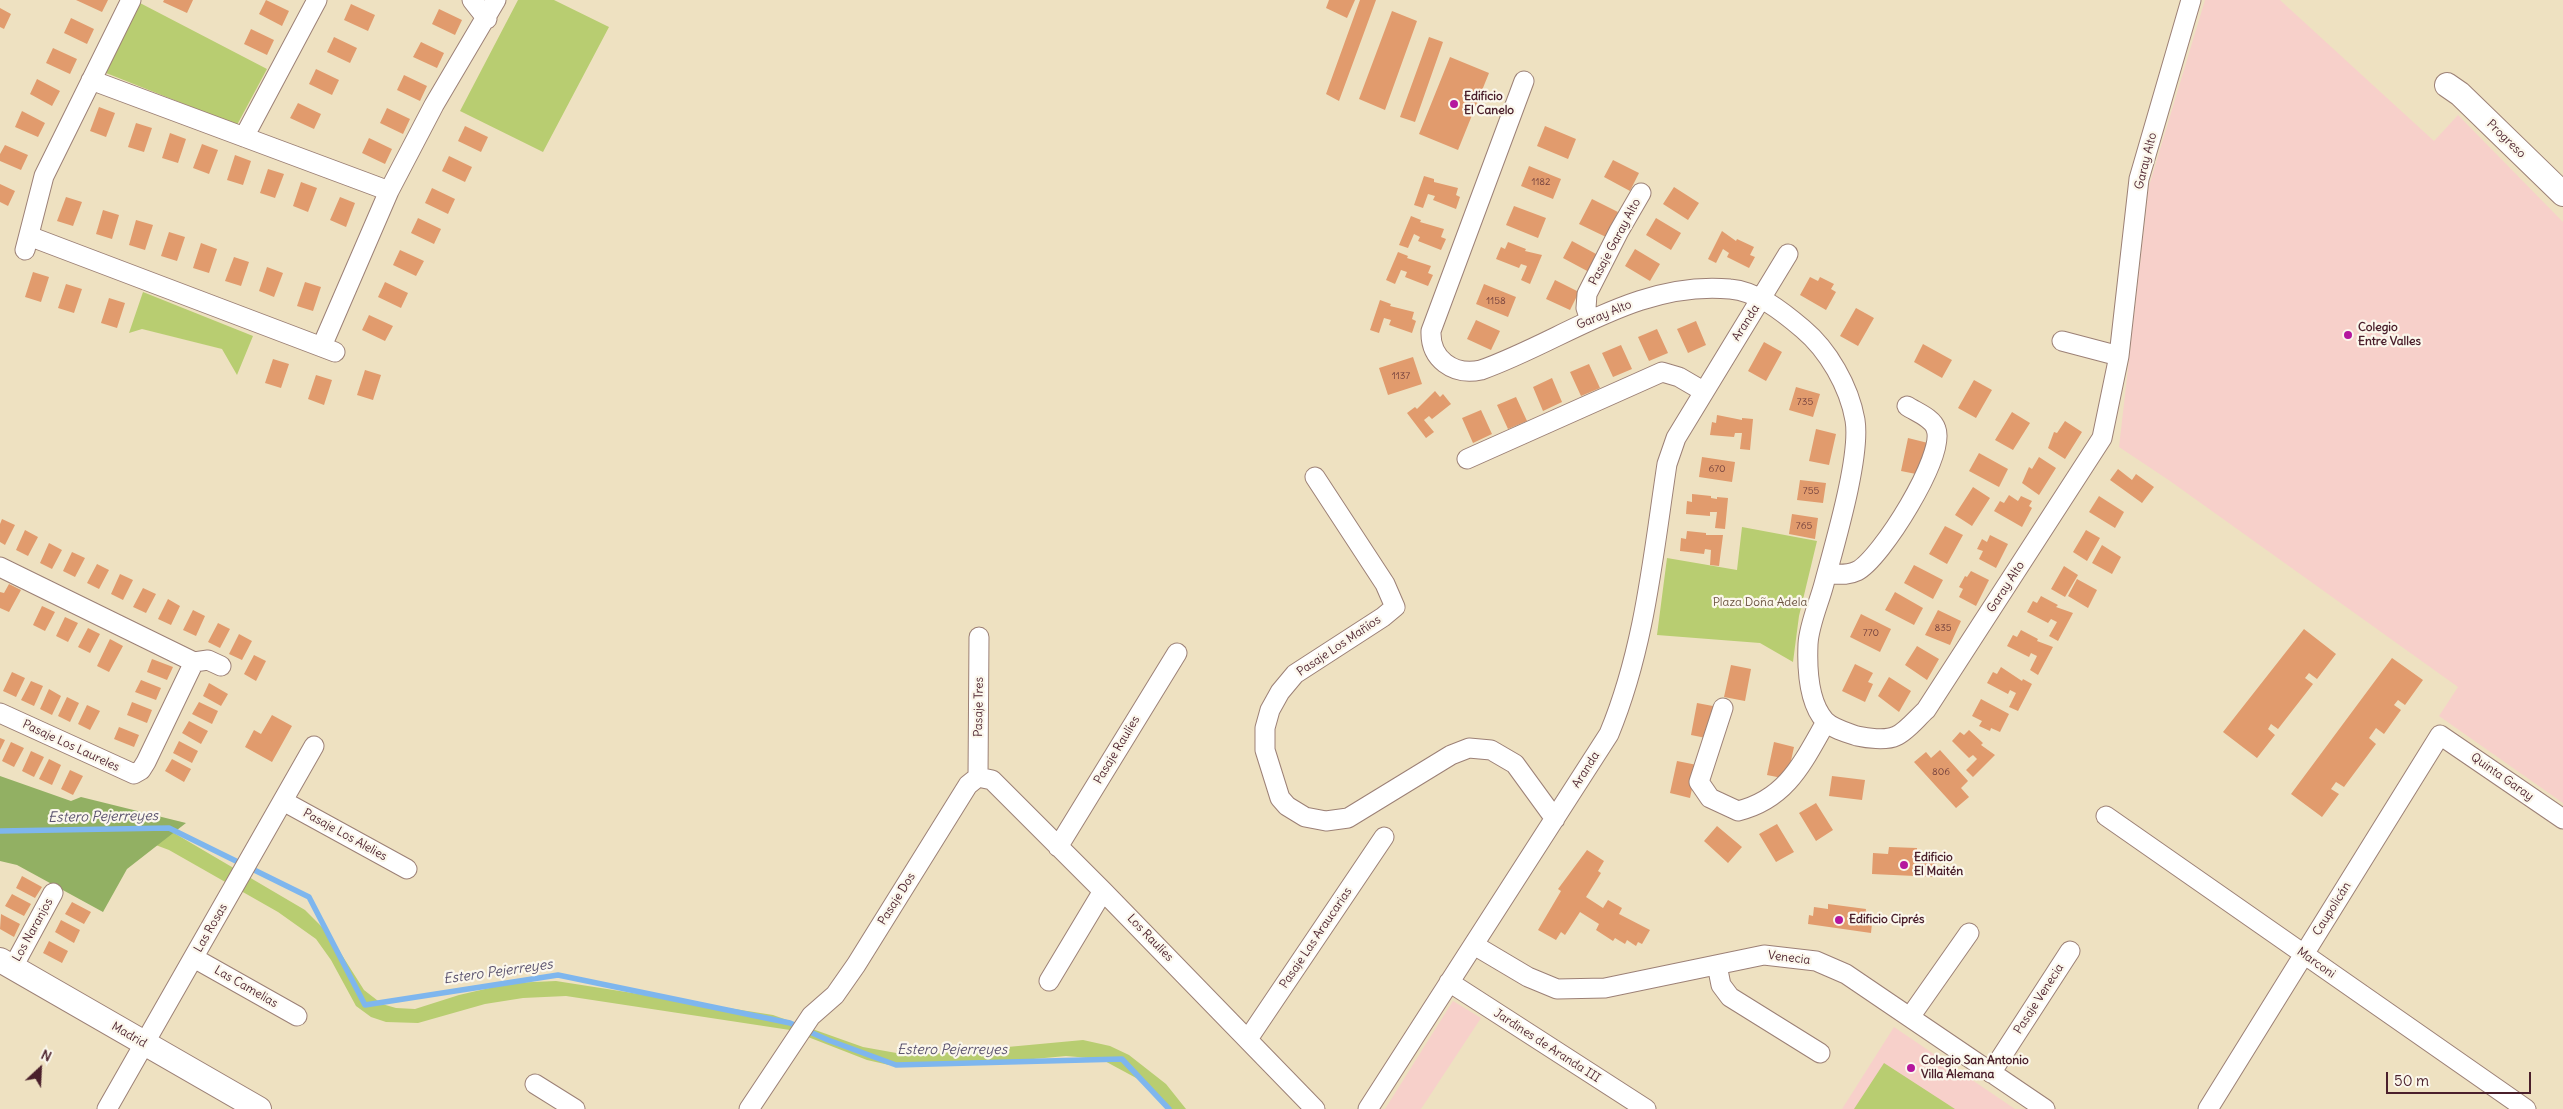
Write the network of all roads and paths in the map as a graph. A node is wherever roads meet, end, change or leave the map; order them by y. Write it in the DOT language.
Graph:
graph roads {
  1 [pos="132,0"];
  2 [pos="317,0"];
  3 [pos="472,0"];
  4 [pos="496,0"];
  5 [pos="2191,0"];
  6 [pos="487,18"];
  7 [pos="91,80"];
  8 [pos="1524,81"];
  9 [pos="2446,85"];
  10 [pos="244,137"];
  11 [pos="389,191"];
  12 [pos="1641,193"];
  13 [pos="2563,194"];
  14 [pos="1788,254"];
  15 [pos="1761,299"];
  16 [pos="1590,320"];
  17 [pos="2062,341"];
  18 [pos="2119,356"];
  19 [pos="1703,391"];
  20 [pos="1907,406"];
  21 [pos="1467,459"];
  22 [pos="1315,477"];
  23 [pos="0,567"];
  24 [pos="1827,574"];
  25 [pos="979,637"];
  26 [pos="1177,654"];
  27 [pos="194,662"];
  28 [pos="221,666"];
  29 [pos="1723,708"];
  30 [pos="0,713"];
  31 [pos="1826,722"];
  32 [pos="2440,734"];
  33 [pos="314,746"];
  34 [pos="978,777"];
  35 [pos="283,801"];
  36 [pos="2106,816"];
  37 [pos="1555,819"];
  38 [pos="2563,819"];
  39 [pos="1384,837"];
  40 [pos="1058,847"];
  41 [pos="407,869"];
  42 [pos="1104,891"];
  43 [pos="53,893"];
  44 [pos="1969,933"];
  45 [pos="1474,945"];
  46 [pos="2070,951"];
  47 [pos="2304,955"];
  48 [pos="194,958"];
  49 [pos="6,964"];
  50 [pos="1717,966"];
  51 [pos="1049,981"];
  52 [pos="1449,982"];
  53 [pos="297,1016"];
  54 [pos="1910,1017"];
  55 [pos="1248,1039"];
  56 [pos="144,1044"];
  57 [pos="1820,1053"];
  58 [pos="1991,1073"];
  59 [pos="535,1084"];
  60 [pos="565,1107"];
  61 [pos="107,1109"];
  62 [pos="258,1109"];
  63 [pos="749,1109"];
  64 [pos="1315,1109"];
  65 [pos="1369,1109"];
  66 [pos="1646,1109"];
  67 [pos="2045,1109"];
  68 [pos="2208,1109"];
  69 [pos="2526,1109"];
  1 -- 7 [label="street"];
  2 -- 10 [label="street"];
  3 -- 6 [label="street"];
  4 -- 6 [label="street"];
  5 -- 18 [label="street, Garay Alto"];
  6 -- 11 [label="street"];
  7 -- 10 [label="street"];
  7 -- 11 [label="street"];
  8 -- 16 [label="street, Garay Alto"];
  9 -- 13 [label="street, Progreso"];
  10 -- 11 [label="street"];
  12 -- 16 [label="street, Pasaje Garay Alto"];
  14 -- 15 [label="street, Aranda"];
  15 -- 16 [label="street, Garay Alto"];
  15 -- 19 [label="street, Aranda"];
  15 -- 24 [label="street, Garay Alto"];
  17 -- 18 [label="street"];
  18 -- 31 [label="street, Garay Alto"];
  19 -- 21 [label="street"];
  19 -- 37 [label="street, Aranda"];
  20 -- 24 [label="street"];
  22 -- 37 [label="street, Pasaje Los Mañíos"];
  23 -- 27 [label="street"];
  24 -- 31 [label="street, Garay Alto"];
  25 -- 34 [label="street, Pasaje Tres"];
  26 -- 40 [label="street, Pasaje Raulíes"];
  27 -- 28 [label="street"];
  27 -- 30 [label="street, Pasaje Los Laureles"];
  29 -- 31 [label="street"];
  32 -- 38 [label="street, Quinta Garay"];
  32 -- 47 [label="street, Caupolicán"];
  33 -- 35 [label="street, Las Rosas"];
  34 -- 40 [label="street, Los Raulíes"];
  34 -- 63 [label="street, Pasaje Dos"];
  35 -- 41 [label="street, Pasaje Los Alelies"];
  35 -- 48 [label="street, Las Rosas"];
  36 -- 47 [label="street, Marconi"];
  37 -- 45 [label="street, Aranda"];
  39 -- 55 [label="street, Pasaje Las Araucarias"];
  40 -- 42 [label="street, Los Raulíes"];
  42 -- 51 [label="street"];
  42 -- 55 [label="street, Los Raulíes"];
  43 -- 49 [label="street, Los Naranjos"];
  44 -- 54 [label="street"];
  45 -- 50 [label="street, Venecia"];
  45 -- 52 [label="street, Aranda"];
  46 -- 58 [label="street, Pasaje Venecia"];
  47 -- 68 [label="street, Caupolicán"];
  47 -- 69 [label="street, Marconi"];
  48 -- 53 [label="street, Las Camelias"];
  48 -- 56 [label="street, Las Rosas"];
  49 -- 56 [label="street, Madrid"];
  50 -- 54 [label="street, Venecia"];
  50 -- 57 [label="street"];
  52 -- 65 [label="street, Aranda"];
  52 -- 66 [label="street, Jardines de Aranda III"];
  54 -- 58 [label="street, Venecia"];
  55 -- 64 [label="street, Los Raulíes"];
  56 -- 61 [label="street, Las Rosas"];
  56 -- 62 [label="street, Madrid"];
  58 -- 67 [label="street, Venecia"];
  59 -- 60 [label="street"];
}
